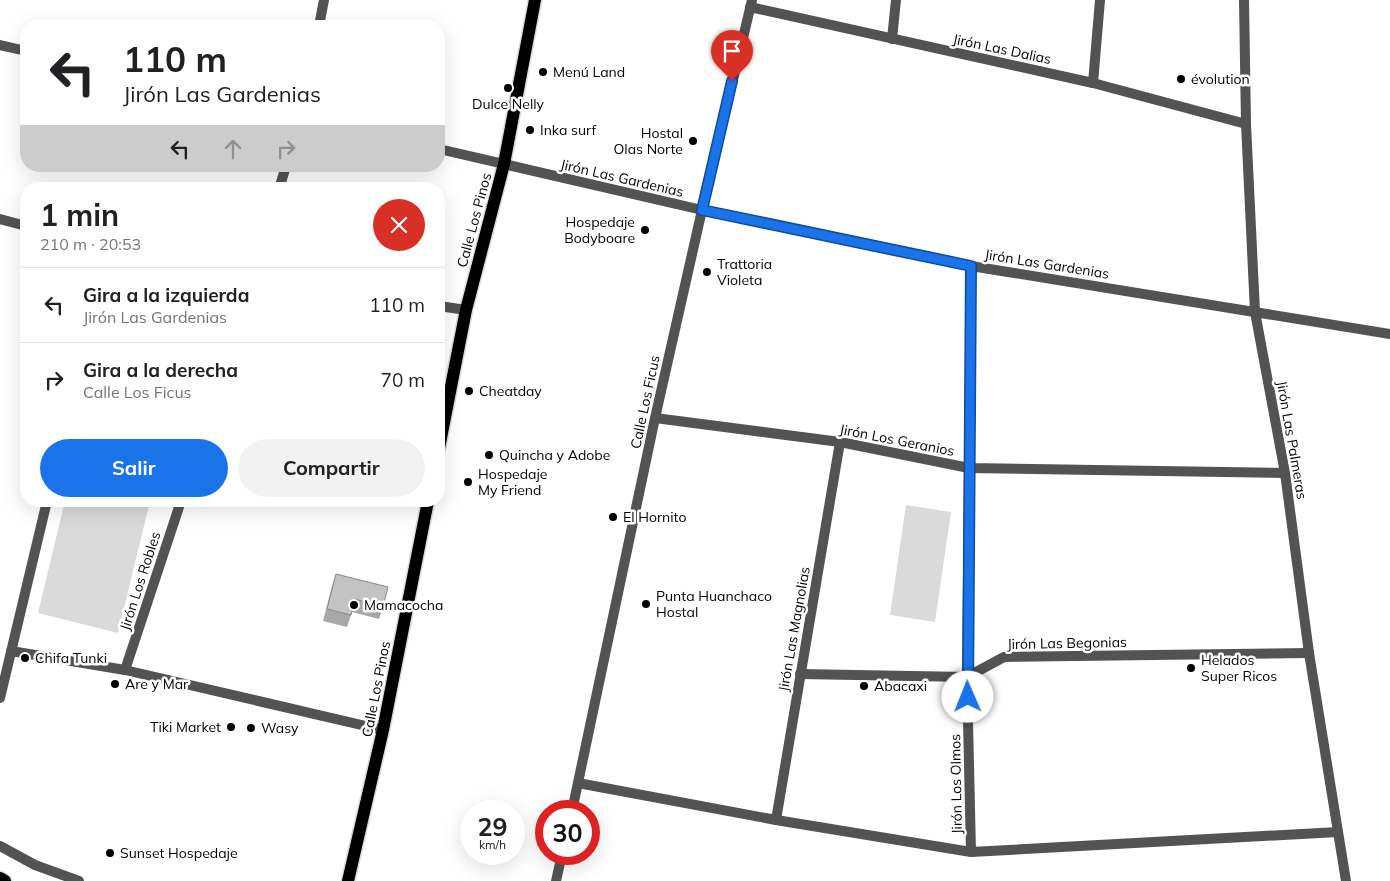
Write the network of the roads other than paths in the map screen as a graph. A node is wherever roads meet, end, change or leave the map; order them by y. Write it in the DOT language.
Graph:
graph roads {
  1 [pos="324,0"];
  2 [pos="535,0"];
  3 [pos="896,0"];
  4 [pos="1100,0"];
  5 [pos="1244,0"];
  6 [pos="751,4"];
  7 [pos="320,20"];
  8 [pos="892,39"];
  9 [pos="0,45"];
  10 [pos="20,50"];
  11 [pos="1092,83"];
  12 [pos="1246,124"];
  13 [pos="445,150"];
  14 [pos="504,164"];
  15 [pos="702,210"];
  16 [pos="0,219"];
  17 [pos="20,224"];
  18 [pos="971,266"];
  19 [pos="445,307"];
  20 [pos="466,310"];
  21 [pos="1256,312"];
  22 [pos="1390,334"];
  23 [pos="445,417"];
  24 [pos="655,418"];
  25 [pos="840,442"];
  26 [pos="969,468"];
  27 [pos="1285,473"];
  28 [pos="46,507"];
  29 [pos="179,507"];
  30 [pos="427,507"];
  31 [pos="11,650"];
  32 [pos="1309,653"];
  33 [pos="125,670"];
  34 [pos="800,674"];
  35 [pos="967,677"];
  36 [pos="0,698"];
  37 [pos="383,730"];
  38 [pos="578,783"];
  39 [pos="574,800"];
  40 [pos="776,820"];
  41 [pos="1338,832"];
  42 [pos="0,846"];
  43 [pos="971,852"];
  44 [pos="560,865"];
  45 [pos="0,878"];
  46 [pos="5,881"];
  47 [pos="79,881"];
  48 [pos="348,881"];
  49 [pos="556,881"];
  50 [pos="1346,881"];
  1 -- 7 [label="street"];
  2 -- 14 [label="main road, Calle Los Pinos"];
  3 -- 8 [label="street"];
  4 -- 11 [label="street"];
  5 -- 12 [label="street, Jirón Las Palmeras"];
  6 -- 8 [label="street, Jirón Las Dalias"];
  6 -- 15 [label="street, Calle Los Ficus"];
  8 -- 11 [label="street, Jirón Las Dalias"];
  9 -- 10 [label="street"];
  11 -- 12 [label="street, Jirón Las Dalias"];
  12 -- 21 [label="street, Jirón Las Palmeras"];
  13 -- 14 [label="street, Jirón Las Gardenias"];
  14 -- 15 [label="street, Jirón Las Gardenias"];
  14 -- 20 [label="main road, Calle Los Pinos"];
  15 -- 18 [label="street, Jirón Las Gardenias"];
  15 -- 24 [label="street, Calle Los Ficus"];
  16 -- 17 [label="street"];
  18 -- 21 [label="street, Jirón Las Gardenias"];
  18 -- 26 [label="street, Jirón Los Olmos"];
  19 -- 20 [label="street"];
  20 -- 23 [label="main road, Calle Los Pinos"];
  21 -- 22 [label="street, Jirón Las Gardenias"];
  21 -- 27 [label="street, Jirón Las Palmeras"];
  24 -- 25 [label="street, Jirón Los Geranios"];
  24 -- 38 [label="street, Calle Los Ficus"];
  25 -- 26 [label="street, Jirón Los Geranios"];
  25 -- 34 [label="street, Jirón Las Magnolias"];
  26 -- 27 [label="street, Jirón Los Geranios"];
  26 -- 35 [label="street, Jirón Los Olmos"];
  27 -- 32 [label="street, Jirón Las Palmeras"];
  28 -- 31 [label="street"];
  29 -- 33 [label="street, Jirón Los Robles"];
  30 -- 37 [label="main road, Calle Los Pinos"];
  31 -- 33 [label="street"];
  31 -- 36 [label="street"];
  32 -- 35 [label="street, Jirón Las Begonias"];
  32 -- 41 [label="street, Jirón Las Palmeras"];
  33 -- 37 [label="street"];
  34 -- 35 [label="street, Jirón Las Begonias"];
  34 -- 40 [label="street, Jirón Las Magnolias"];
  35 -- 43 [label="street, Jirón Los Olmos"];
  37 -- 48 [label="main road, Calle Los Pinos"];
  38 -- 39 [label="street, Calle Los Ficus"];
  38 -- 40 [label="street"];
  40 -- 43 [label="street"];
  41 -- 43 [label="street"];
  41 -- 50 [label="street, Jirón Las Palmeras"];
  42 -- 47 [label="street"];
  44 -- 49 [label="street"];
  45 -- 46 [label="main road"];
}
